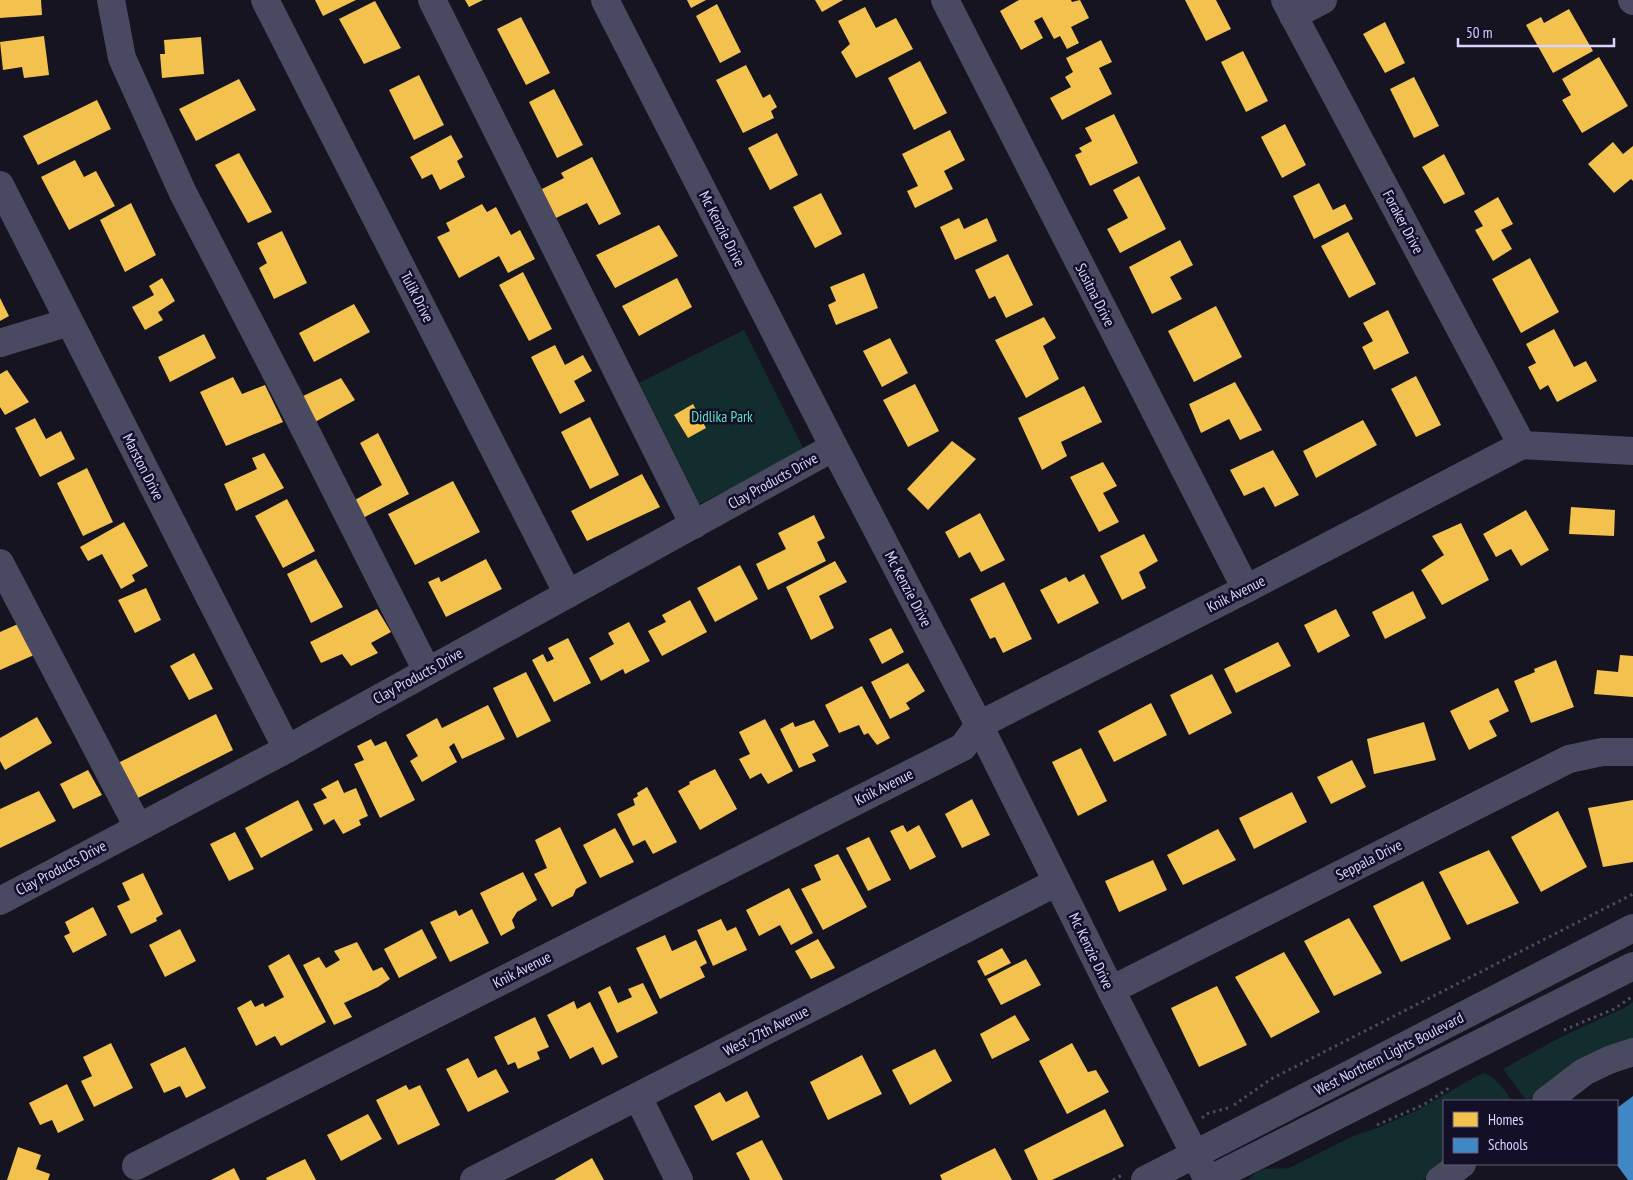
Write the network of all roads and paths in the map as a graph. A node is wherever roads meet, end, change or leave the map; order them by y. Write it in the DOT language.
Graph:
graph roads {
  1 [pos="111,0"];
  2 [pos="265,0"];
  3 [pos="432,0"];
  4 [pos="606,0"];
  5 [pos="944,0"];
  6 [pos="1323,0"];
  7 [pos="1289,8"];
  8 [pos="0,184"];
  9 [pos="69,322"];
  10 [pos="0,343"];
  11 [pos="1522,445"];
  12 [pos="834,447"];
  13 [pos="1633,451"];
  14 [pos="694,524"];
  15 [pos="0,564"];
  16 [pos="1246,589"];
  17 [pos="568,594"];
  18 [pos="427,671"];
  19 [pos="979,725"];
  20 [pos="287,749"];
  21 [pos="1633,752"];
  22 [pos="138,827"];
  23 [pos="1057,882"];
  24 [pos="1633,894"];
  25 [pos="0,900"];
  26 [pos="1633,928"];
  27 [pos="1633,966"];
  28 [pos="1111,990"];
  29 [pos="1633,996"];
  30 [pos="1556,1034"];
  31 [pos="1633,1052"];
  32 [pos="638,1097"];
  33 [pos="1547,1100"];
  34 [pos="1189,1144"];
  35 [pos="1461,1165"];
  36 [pos="136,1166"];
  37 [pos="1138,1176"];
  38 [pos="474,1180"];
  39 [pos="679,1180"];
  40 [pos="1113,1180"];
  41 [pos="1208,1180"];
  42 [pos="1440,1180"];
  1 -- 18 [label="street"];
  2 -- 17 [label="street, Tulik Drive"];
  3 -- 14 [label="street"];
  4 -- 12 [label="street, Mc Kenzie Drive"];
  5 -- 16 [label="street, Susitna Drive"];
  6 -- 7 [label="street"];
  7 -- 11 [label="street, Foraker Drive"];
  8 -- 9 [label="street, Marston Drive"];
  9 -- 10 [label="street"];
  9 -- 20 [label="street, Marston Drive"];
  11 -- 13 [label="street"];
  11 -- 16 [label="street, Knik Avenue"];
  12 -- 14 [label="street, Clay Products Drive"];
  12 -- 19 [label="street, Mc Kenzie Drive"];
  14 -- 17 [label="street, Clay Products Drive"];
  15 -- 22 [label="street"];
  16 -- 19 [label="street, Knik Avenue"];
  17 -- 18 [label="street, Clay Products Drive"];
  18 -- 20 [label="street, Clay Products Drive"];
  19 -- 23 [label="street, Mc Kenzie Drive"];
  19 -- 36 [label="street, Knik Avenue"];
  20 -- 22 [label="street, Clay Products Drive"];
  21 -- 28 [label="street, Seppala Drive"];
  22 -- 25 [label="street, Clay Products Drive"];
  23 -- 28 [label="street, Mc Kenzie Drive"];
  23 -- 32 [label="street, West 27th Avenue"];
  24 -- 34 [label="path"];
  26 -- 34 [label="street, West Northern Lights Boulevard"];
  27 -- 41 [label="street, West Northern Lights Boulevard"];
  28 -- 34 [label="street, Mc Kenzie Drive"];
  29 -- 30 [label="path"];
  31 -- 33 [label="street"];
  32 -- 38 [label="street, West 27th Avenue"];
  32 -- 39 [label="street"];
  34 -- 37 [label="street, West Northern Lights Boulevard"];
  34 -- 41 [label="street, Mc Kenzie Drive"];
  35 -- 42 [label="street"];
  37 -- 40 [label="path"];
}
